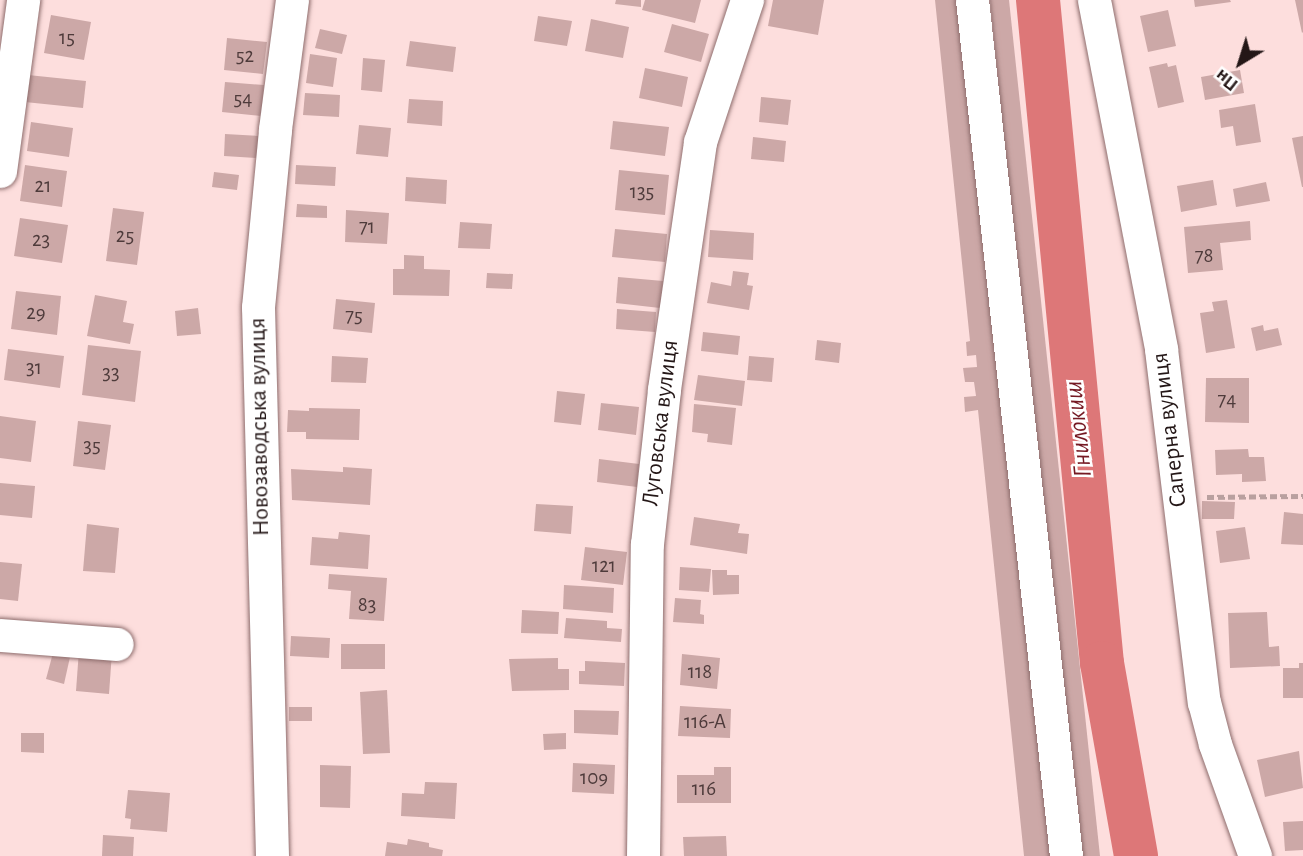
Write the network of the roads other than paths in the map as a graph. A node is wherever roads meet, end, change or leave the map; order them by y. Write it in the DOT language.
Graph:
graph roads {
  1 [pos="23,0"];
  2 [pos="292,0"];
  3 [pos="747,0"];
  4 [pos="972,0"];
  5 [pos="1094,0"];
  6 [pos="0,171"];
  7 [pos="0,635"];
  8 [pos="117,644"];
  9 [pos="272,856"];
  10 [pos="643,856"];
  11 [pos="1066,856"];
  12 [pos="1255,856"];
  1 -- 6 [label="street"];
  2 -- 9 [label="street, Новозаводська вулиця"];
  3 -- 10 [label="street, Луговська вулиця"];
  4 -- 11 [label="street"];
  5 -- 12 [label="street, Саперна вулиця"];
  7 -- 8 [label="street"];
}
